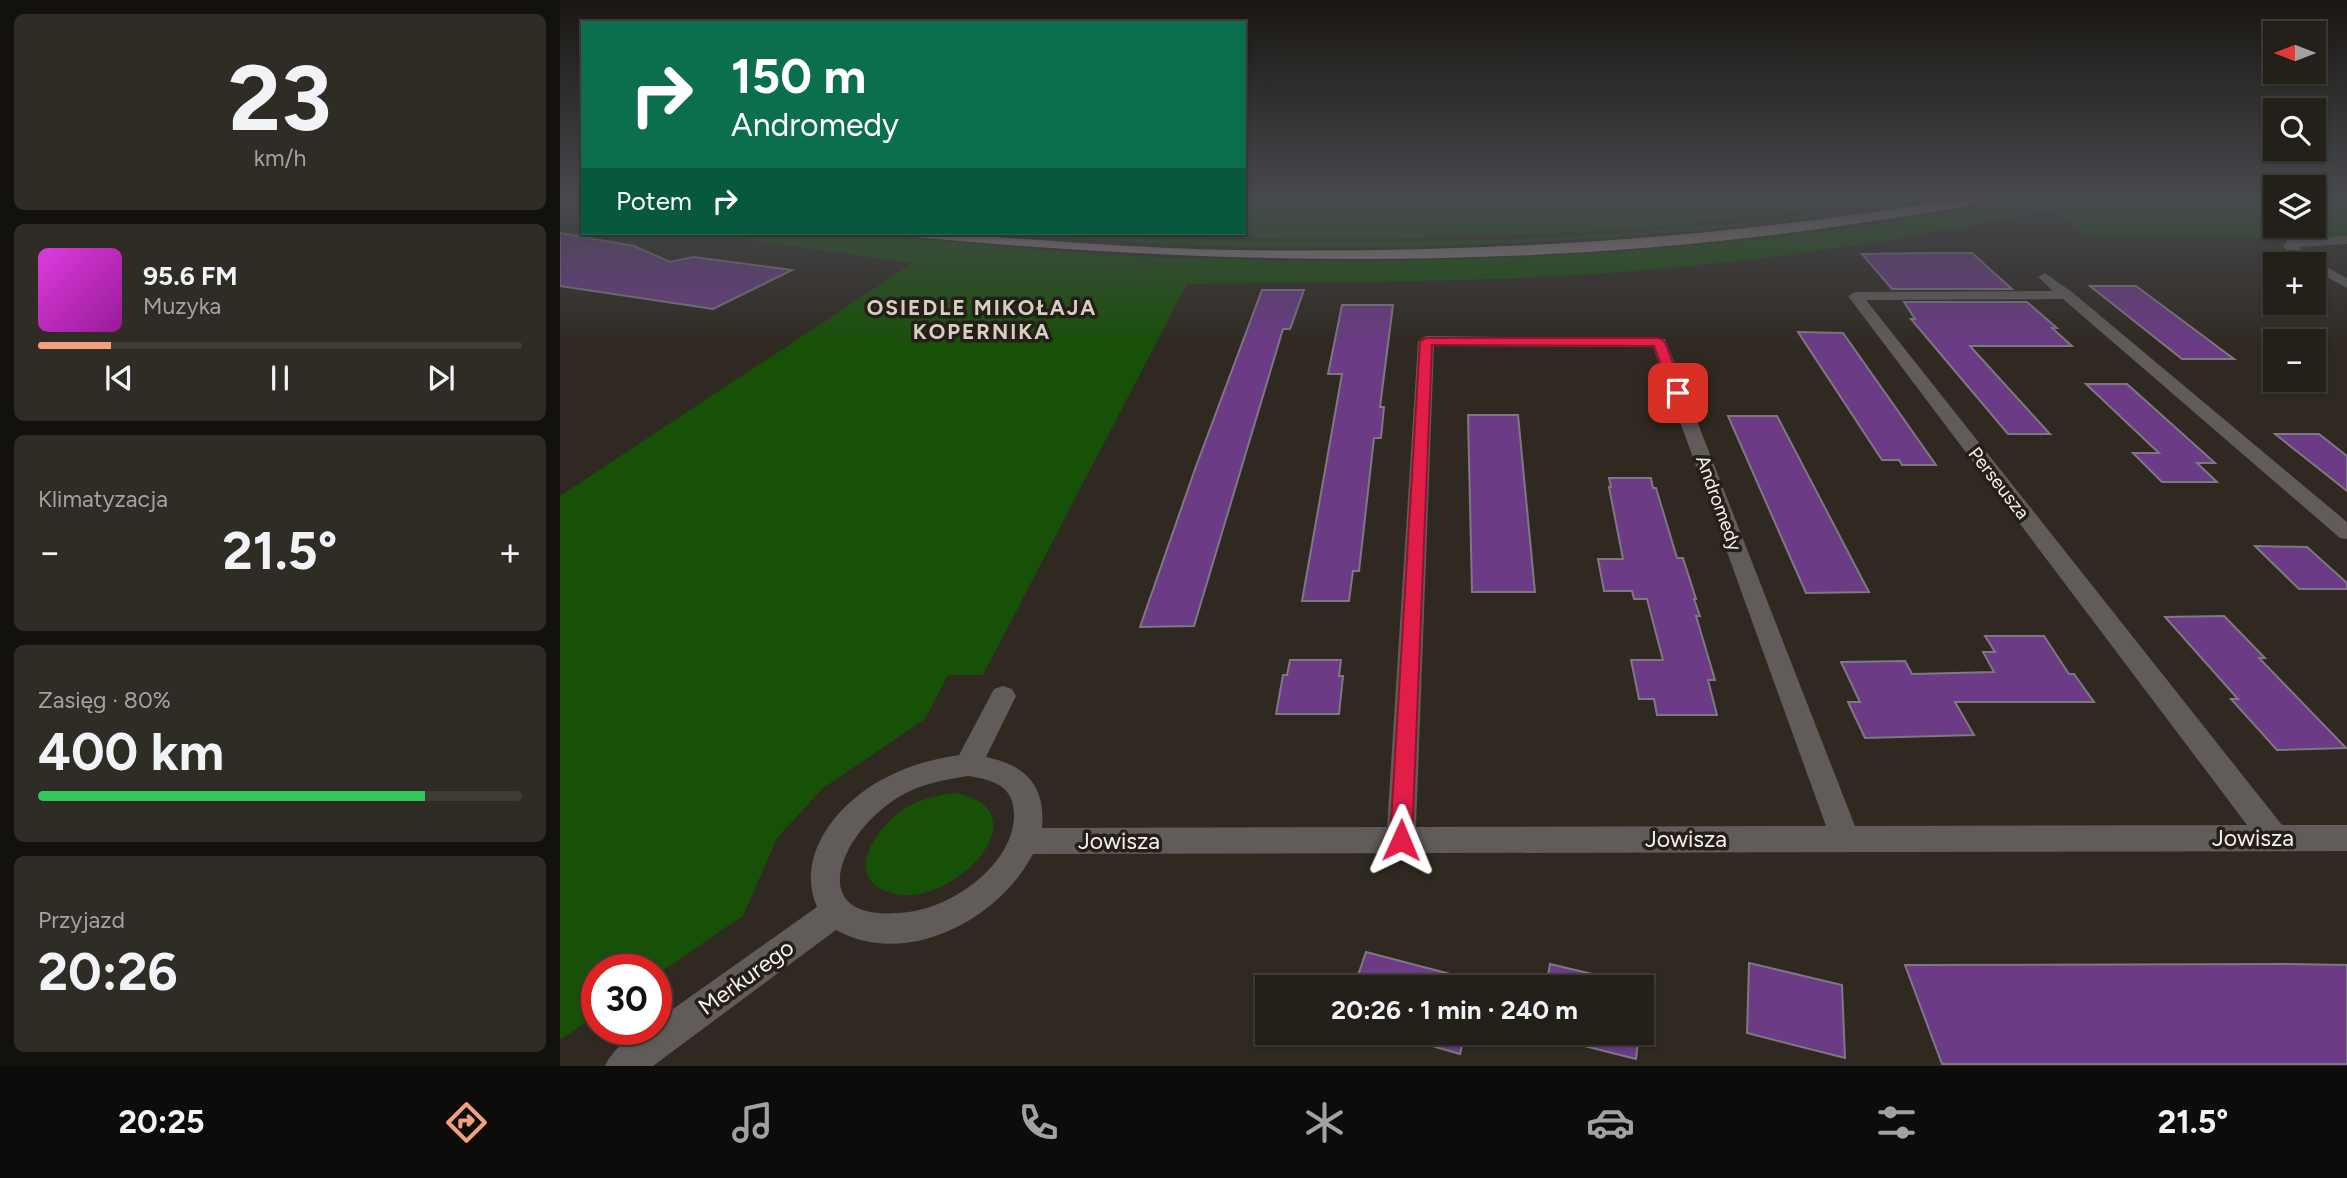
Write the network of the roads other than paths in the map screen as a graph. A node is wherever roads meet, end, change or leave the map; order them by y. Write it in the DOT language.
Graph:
graph roads {
  1 [pos="1120,249"];
  2 [pos="1544,249"];
  3 [pos="2326,272"];
  4 [pos="2045,277"];
  5 [pos="2347,284"];
  6 [pos="2067,295"];
  7 [pos="2347,533"];
  8 [pos="1003,696"];
  9 [pos="968,765"];
  10 [pos="2274,838"];
  11 [pos="2347,838"];
  12 [pos="1845,839"];
  13 [pos="1401,840"];
  14 [pos="1025,841"];
  15 [pos="836,912"];
  16 [pos="623,1066"];
  1 -- 2 [label="main road"];
  3 -- 5 [label="street"];
  4 -- 6 [label="street"];
  6 -- 7 [label="street"];
  6 -- 10 [label="street, Perseusza"];
  8 -- 9 [label="street"];
  9 -- 14 [label="street"];
  9 -- 15 [label="street"];
  10 -- 11 [label="street, Jowisza"];
  10 -- 12 [label="street, Jowisza"];
  12 -- 13 [label="street, Jowisza"];
  12 -- 13 [label="street, Andromedy"];
  13 -- 14 [label="street, Jowisza"];
  14 -- 15 [label="street"];
  15 -- 16 [label="street, Merkurego"];
}
